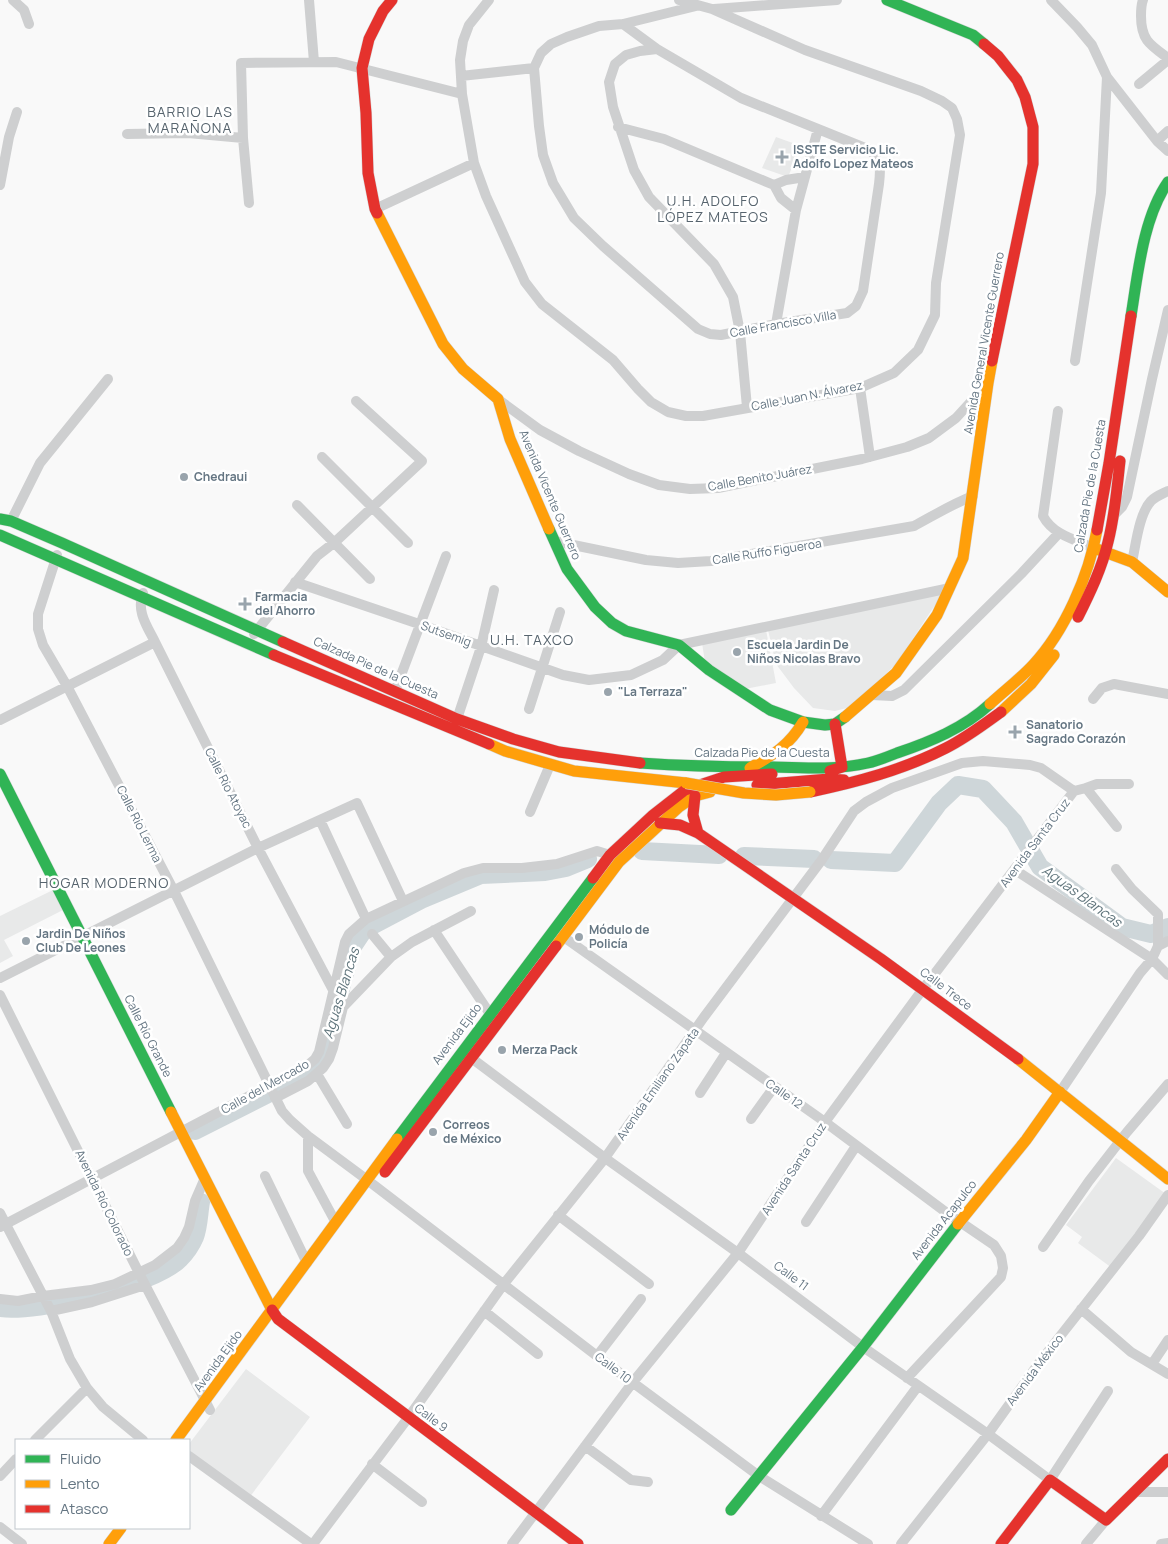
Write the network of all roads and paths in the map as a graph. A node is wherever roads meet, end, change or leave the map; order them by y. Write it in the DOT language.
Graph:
graph roads {
  1 [pos="13,0"];
  2 [pos="308,0"];
  3 [pos="392,0"];
  4 [pos="489,0"];
  5 [pos="679,0"];
  6 [pos="837,0"];
  7 [pos="887,0"];
  8 [pos="1051,0"];
  9 [pos="1143,0"];
  10 [pos="699,5"];
  11 [pos="712,9"];
  12 [pos="29,24"];
  13 [pos="624,24"];
  14 [pos="657,49"];
  15 [pos="1168,59"];
  16 [pos="314,62"];
  17 [pos="362,68"];
  18 [pos="534,68"];
  19 [pos="461,76"];
  20 [pos="1107,77"];
  21 [pos="1140,84"];
  22 [pos="462,94"];
  23 [pos="17,112"];
  24 [pos="618,127"];
  25 [pos="818,129"];
  26 [pos="1168,131"];
  27 [pos="127,134"];
  28 [pos="244,138"];
  29 [pos="1157,141"];
  30 [pos="1168,151"];
  31 [pos="474,163"];
  32 [pos="805,177"];
  33 [pos="1168,182"];
  34 [pos="0,185"];
  35 [pos="774,185"];
  36 [pos="1168,202"];
  37 [pos="249,204"];
  38 [pos="376,208"];
  39 [pos="796,210"];
  40 [pos="1168,310"];
  41 [pos="776,324"];
  42 [pos="740,332"];
  43 [pos="1075,361"];
  44 [pos="108,379"];
  45 [pos="988,383"];
  46 [pos="860,388"];
  47 [pos="498,399"];
  48 [pos="356,401"];
  49 [pos="747,407"];
  50 [pos="1058,411"];
  51 [pos="322,457"];
  52 [pos="870,457"];
  53 [pos="1168,491"];
  54 [pos="973,496"];
  55 [pos="297,505"];
  56 [pos="372,507"];
  57 [pos="1113,516"];
  58 [pos="6,520"];
  59 [pos="1059,533"];
  60 [pos="0,536"];
  61 [pos="554,541"];
  62 [pos="335,542"];
  63 [pos="62,543"];
  64 [pos="408,544"];
  65 [pos="1100,551"];
  66 [pos="446,556"];
  67 [pos="56,559"];
  68 [pos="1132,562"];
  69 [pos="370,579"];
  70 [pos="148,582"];
  71 [pos="295,582"];
  72 [pos="950,588"];
  73 [pos="494,590"];
  74 [pos="1168,592"];
  75 [pos="142,597"];
  76 [pos="560,612"];
  77 [pos="419,624"];
  78 [pos="255,630"];
  79 [pos="155,642"];
  80 [pos="248,644"];
  81 [pos="679,645"];
  82 [pos="482,647"];
  83 [pos="542,667"];
  84 [pos="67,686"];
  85 [pos="395,691"];
  86 [pos="1168,694"];
  87 [pos="872,695"];
  88 [pos="1093,699"];
  89 [pos="529,709"];
  90 [pos="457,719"];
  91 [pos="0,720"];
  92 [pos="803,722"];
  93 [pos="835,724"];
  94 [pos="550,766"];
  95 [pos="682,766"];
  96 [pos="842,767"];
  97 [pos="750,768"];
  98 [pos="0,774"];
  99 [pos="856,781"];
  100 [pos="683,783"];
  101 [pos="1129,784"];
  102 [pos="1086,788"];
  103 [pos="1074,791"];
  104 [pos="695,796"];
  105 [pos="530,812"];
  106 [pos="320,820"];
  107 [pos="660,823"];
  108 [pos="1116,827"];
  109 [pos="698,833"];
  110 [pos="258,848"];
  111 [pos="615,859"];
  112 [pos="1116,869"];
  113 [pos="1015,870"];
  114 [pos="174,891"];
  115 [pos="795,897"];
  116 [pos="403,901"];
  117 [pos="471,911"];
  118 [pos="366,919"];
  119 [pos="434,930"];
  120 [pos="558,933"];
  121 [pos="372,934"];
  122 [pos="82,936"];
  123 [pos="1168,941"];
  124 [pos="1158,946"];
  125 [pos="391,957"];
  126 [pos="1152,959"];
  127 [pos="1168,975"];
  128 [pos="0,978"];
  129 [pos="923,989"];
  130 [pos="333,990"];
  131 [pos="0,996"];
  132 [pos="490,1014"];
  133 [pos="499,1022"];
  134 [pos="695,1031"];
  135 [pos="726,1053"];
  136 [pos="466,1054"];
  137 [pos="317,1074"];
  138 [pos="1168,1084"];
  139 [pos="774,1086"];
  140 [pos="272,1092"];
  141 [pos="1060,1092"];
  142 [pos="700,1093"];
  143 [pos="751,1119"];
  144 [pos="824,1122"];
  145 [pos="347,1124"];
  146 [pos="181,1132"];
  147 [pos="308,1136"];
  148 [pos="1120,1141"];
  149 [pos="856,1146"];
  150 [pos="605,1158"];
  151 [pos="265,1176"];
  152 [pos="92,1178"];
  153 [pos="205,1178"];
  154 [pos="1168,1179"];
  155 [pos="370,1182"];
  156 [pos="1168,1195"];
  157 [pos="0,1213"];
  158 [pos="558,1215"];
  159 [pos="960,1221"];
  160 [pos="806,1222"];
  161 [pos="336,1223"];
  162 [pos="3,1225"];
  163 [pos="1043,1247"];
  164 [pos="738,1253"];
  165 [pos="307,1263"];
  166 [pos="142,1279"];
  167 [pos="649,1284"];
  168 [pos="503,1285"];
  169 [pos="0,1299"];
  170 [pos="641,1299"];
  171 [pos="47,1304"];
  172 [pos="1081,1309"];
  173 [pos="484,1311"];
  174 [pos="275,1315"];
  175 [pos="1168,1340"];
  176 [pos="863,1347"];
  177 [pos="538,1354"];
  178 [pos="596,1356"];
  179 [pos="1152,1364"];
  180 [pos="1168,1374"];
  181 [pos="908,1378"];
  182 [pos="632,1382"];
  183 [pos="918,1386"];
  184 [pos="87,1388"];
  185 [pos="1108,1391"];
  186 [pos="207,1406"];
  187 [pos="408,1418"];
  188 [pos="988,1434"];
  189 [pos="36,1439"];
  190 [pos="142,1439"];
  191 [pos="177,1439"];
  192 [pos="187,1439"];
  193 [pos="585,1446"];
  194 [pos="190,1457"];
  195 [pos="1168,1459"];
  196 [pos="15,1460"];
  197 [pos="372,1464"];
  198 [pos="0,1476"];
  199 [pos="760,1476"];
  200 [pos="1050,1480"];
  201 [pos="648,1482"];
  202 [pos="1134,1492"];
  203 [pos="1168,1492"];
  204 [pos="422,1502"];
  205 [pos="731,1510"];
  206 [pos="535,1512"];
  207 [pos="822,1516"];
  208 [pos="1106,1520"];
  209 [pos="0,1527"];
  210 [pos="111,1529"];
  211 [pos="120,1529"];
  212 [pos="1168,1542"];
  213 [pos="22,1544"];
  214 [pos="100,1544"];
  215 [pos="109,1544"];
  216 [pos="312,1544"];
  217 [pos="512,1544"];
  218 [pos="578,1544"];
  219 [pos="868,1544"];
  220 [pos="901,1544"];
  221 [pos="1001,1544"];
  222 [pos="1086,1544"];
  223 [pos="1161,1544"];
  1 -- 12 [label="street"];
  2 -- 16 [label="street"];
  3 -- 17 [label="main road"];
  4 -- 19 [label="street, Calle Juan N. Álvarez"];
  5 -- 10 [label="street, Calle Juan N. Álvarez"];
  6 -- 11 [label="street"];
  7 -- 45 [label="main road, Avenida General Vicente Guerrero"];
  8 -- 20 [label="street"];
  9 -- 15 [label="street"];
  10 -- 11 [label="street, Calle Juan N. Álvarez"];
  10 -- 13 [label="street"];
  11 -- 46 [label="street, Calle Juan N. Álvarez"];
  13 -- 14 [label="street, Calle Francisco Villa"];
  13 -- 18 [label="street"];
  14 -- 24 [label="street"];
  14 -- 25 [label="street, Calle Francisco Villa"];
  15 -- 21 [label="street"];
  16 -- 17 [label="street"];
  16 -- 28 [label="street"];
  17 -- 22 [label="street"];
  17 -- 38 [label="main road"];
  18 -- 19 [label="street"];
  18 -- 42 [label="street, Calle Francisco Villa"];
  19 -- 22 [label="street, Calle Juan N. Álvarez"];
  20 -- 29 [label="street"];
  20 -- 43 [label="street"];
  22 -- 31 [label="street, Calle Juan N. Álvarez"];
  23 -- 34 [label="street"];
  24 -- 35 [label="street"];
  24 -- 42 [label="street"];
  25 -- 32 [label="street"];
  25 -- 41 [label="street, Calle Francisco Villa"];
  26 -- 29 [label="street"];
  27 -- 28 [label="street"];
  28 -- 37 [label="street"];
  29 -- 30 [label="street"];
  31 -- 38 [label="street"];
  31 -- 49 [label="street, Calle Juan N. Álvarez"];
  32 -- 35 [label="street"];
  32 -- 39 [label="street"];
  33 -- 65 [label="main road, Calzada Pie de la Cuesta"];
  35 -- 39 [label="street"];
  36 -- 57 [label="main road, Calzada Pie de la Cuesta"];
  38 -- 47 [label="main road"];
  39 -- 41 [label="street"];
  40 -- 57 [label="street"];
  41 -- 42 [label="street, Calle Francisco Villa"];
  42 -- 49 [label="street"];
  44 -- 58 [label="street"];
  45 -- 52 [label="street, Calle Benito Juárez"];
  45 -- 54 [label="main road, Avenida General Vicente Guerrero"];
  46 -- 49 [label="street, Calle Juan N. Álvarez"];
  46 -- 52 [label="street"];
  47 -- 52 [label="street, Calle Benito Juárez"];
  47 -- 61 [label="main road, Avenida Vicente Guerrero"];
  48 -- 56 [label="street"];
  50 -- 59 [label="street"];
  51 -- 56 [label="street"];
  53 -- 68 [label="street"];
  54 -- 61 [label="street, Calle Ruffo Figueroa"];
  54 -- 72 [label="main road, Avenida General Vicente Guerrero"];
  55 -- 62 [label="street"];
  56 -- 62 [label="street"];
  56 -- 64 [label="street"];
  57 -- 65 [label="main road, Calzada Pie de la Cuesta"];
  58 -- 63 [label="main road, Calzada Pie de la Cuesta"];
  59 -- 65 [label="street"];
  59 -- 87 [label="street"];
  60 -- 67 [label="main road, Calzada Pie de la Cuesta"];
  61 -- 81 [label="main road, Avenida Vicente Guerrero"];
  62 -- 69 [label="street"];
  62 -- 71 [label="street"];
  63 -- 67 [label="street, Calle Río Lerma"];
  63 -- 70 [label="main road, Calzada Pie de la Cuesta"];
  65 -- 68 [label="main road"];
  65 -- 96 [label="main road, Calzada Pie de la Cuesta"];
  65 -- 99 [label="main road, Calzada Pie de la Cuesta"];
  66 -- 77 [label="street"];
  67 -- 75 [label="main road, Calzada Pie de la Cuesta"];
  67 -- 84 [label="street, Calle Río Lerma"];
  68 -- 74 [label="main road"];
  70 -- 75 [label="street, Calle Río Atoyac"];
  70 -- 78 [label="main road, Calzada Pie de la Cuesta"];
  71 -- 77 [label="street, Sutsemig"];
  71 -- 78 [label="street"];
  72 -- 81 [label="street"];
  72 -- 87 [label="main road, Avenida General Vicente Guerrero"];
  73 -- 82 [label="street"];
  75 -- 79 [label="street, Calle Río Atoyac"];
  75 -- 80 [label="main road, Calzada Pie de la Cuesta"];
  76 -- 83 [label="street"];
  77 -- 82 [label="street, Sutsemig"];
  77 -- 85 [label="street"];
  78 -- 80 [label="street"];
  78 -- 85 [label="main road, Calzada Pie de la Cuesta"];
  79 -- 84 [label="street"];
  79 -- 110 [label="street, Calle Río Atoyac"];
  80 -- 94 [label="main road, Calzada Pie de la Cuesta"];
  81 -- 83 [label="street, Sutsemig"];
  81 -- 92 [label="main road, Avenida Vicente Guerrero"];
  82 -- 83 [label="street, Sutsemig"];
  82 -- 90 [label="street"];
  83 -- 89 [label="street"];
  84 -- 91 [label="street"];
  84 -- 114 [label="street, Calle Río Lerma"];
  85 -- 90 [label="main road, Calzada Pie de la Cuesta"];
  86 -- 88 [label="street"];
  87 -- 93 [label="main road, Avenida General Vicente Guerrero"];
  90 -- 95 [label="main road, Calzada Pie de la Cuesta"];
  92 -- 93 [label="main road, Avenida Vicente Guerrero"];
  92 -- 97 [label="main road"];
  93 -- 96 [label="main road"];
  94 -- 100 [label="main road, Calzada Pie de la Cuesta"];
  94 -- 105 [label="street"];
  95 -- 97 [label="main road, Calzada Pie de la Cuesta"];
  95 -- 100 [label="main road"];
  96 -- 97 [label="main road, Calzada Pie de la Cuesta"];
  96 -- 111 [label="main road, Avenida Ejido"];
  98 -- 122 [label="main road, Calle Río Grande"];
  99 -- 100 [label="main road, Calzada Pie de la Cuesta, bridge"];
  99 -- 104 [label="main road, Avenida Ejido"];
  101 -- 102 [label="street"];
  102 -- 103 [label="street"];
  102 -- 108 [label="street"];
  103 -- 113 [label="street, Avenida Santa Cruz"];
  103 -- 115 [label="street, Avenida Emiliano Zapata"];
  104 -- 107 [label="main road, Avenida Ejido"];
  104 -- 109 [label="main road"];
  106 -- 110 [label="street"];
  106 -- 116 [label="street"];
  106 -- 118 [label="street"];
  107 -- 109 [label="main road, Calle Trece"];
  107 -- 111 [label="main road, Avenida Ejido"];
  109 -- 115 [label="main road, Calle Trece"];
  110 -- 114 [label="street"];
  110 -- 130 [label="street, Calle Río Atoyac"];
  111 -- 116 [label="street, Calle del Mercado"];
  111 -- 120 [label="main road, Avenida Ejido"];
  112 -- 124 [label="street"];
  113 -- 126 [label="street"];
  113 -- 129 [label="street, Avenida Santa Cruz"];
  114 -- 122 [label="street"];
  114 -- 140 [label="street, Calle Río Lerma"];
  115 -- 129 [label="main road, Calle Trece"];
  115 -- 134 [label="street, Avenida Emiliano Zapata"];
  116 -- 118 [label="street, Calle del Mercado"];
  117 -- 119 [label="street"];
  118 -- 130 [label="street, Calle del Mercado"];
  119 -- 125 [label="street"];
  119 -- 132 [label="street"];
  120 -- 132 [label="main road, Avenida Ejido"];
  120 -- 133 [label="main road, Avenida Ejido"];
  120 -- 134 [label="street, Calle 12"];
  121 -- 125 [label="street"];
  122 -- 128 [label="street"];
  122 -- 146 [label="main road, Calle Río Grande"];
  123 -- 124 [label="street"];
  124 -- 126 [label="street, Avenida Acapulco"];
  125 -- 137 [label="street"];
  126 -- 127 [label="street"];
  126 -- 141 [label="street, Avenida Acapulco"];
  129 -- 141 [label="main road, Calle Trece"];
  129 -- 144 [label="street, Avenida Santa Cruz"];
  130 -- 140 [label="street, Calle del Mercado"];
  131 -- 152 [label="street, Avenida Río Colorado"];
  132 -- 133 [label="street"];
  132 -- 136 [label="main road, Avenida Ejido"];
  133 -- 136 [label="main road, Avenida Ejido"];
  134 -- 135 [label="street, Calle 12"];
  134 -- 150 [label="street, Avenida Emiliano Zapata"];
  135 -- 139 [label="street, Calle 12"];
  135 -- 142 [label="street"];
  136 -- 150 [label="street, Calle 11"];
  136 -- 155 [label="main road, Avenida Ejido"];
  137 -- 140 [label="street"];
  137 -- 145 [label="street"];
  138 -- 148 [label="street"];
  139 -- 143 [label="street"];
  139 -- 144 [label="street, Calle 12"];
  140 -- 146 [label="street, Calle del Mercado"];
  140 -- 147 [label="street, Calle Río Lerma"];
  141 -- 148 [label="main road, Calle Trece"];
  141 -- 159 [label="main road, Avenida Acapulco"];
  144 -- 149 [label="street, Calle 12"];
  144 -- 164 [label="street, Avenida Santa Cruz"];
  146 -- 152 [label="street, Calle del Mercado"];
  146 -- 153 [label="main road, Calle Río Grande"];
  147 -- 155 [label="street, Calle Río Lerma"];
  147 -- 161 [label="street"];
  148 -- 154 [label="main road, Calle Trece"];
  148 -- 163 [label="street"];
  149 -- 159 [label="street, Calle 12"];
  149 -- 160 [label="street"];
  150 -- 158 [label="street, Avenida Emiliano Zapata"];
  150 -- 164 [label="street, Calle 11"];
  151 -- 165 [label="street"];
  152 -- 162 [label="street, Calle del Mercado"];
  152 -- 166 [label="street, Avenida Río Colorado"];
  153 -- 166 [label="street"];
  153 -- 174 [label="main road, Calle Río Grande"];
  155 -- 161 [label="main road, Avenida Ejido"];
  155 -- 168 [label="street, Calle 10"];
  155 -- 174 [label="main road, Avenida Ejido"];
  156 -- 172 [label="street, Avenida México"];
  157 -- 162 [label="street"];
  158 -- 167 [label="street"];
  158 -- 168 [label="street, Avenida Emiliano Zapata"];
  159 -- 176 [label="main road, Avenida Acapulco"];
  159 -- 181 [label="street, Calle 12"];
  161 -- 165 [label="main road, Avenida Ejido"];
  162 -- 171 [label="street"];
  164 -- 176 [label="street, Calle 11"];
  164 -- 182 [label="street, Avenida Santa Cruz"];
  165 -- 174 [label="main road, Avenida Ejido"];
  166 -- 171 [label="street"];
  166 -- 171 [label="street"];
  166 -- 186 [label="street, Avenida Río Colorado"];
  168 -- 173 [label="street, Avenida Emiliano Zapata"];
  168 -- 178 [label="street, Calle 10"];
  169 -- 171 [label="street"];
  170 -- 178 [label="street"];
  171 -- 184 [label="street"];
  172 -- 179 [label="street"];
  172 -- 188 [label="street, Avenida México"];
  173 -- 177 [label="street"];
  173 -- 187 [label="street, Avenida Emiliano Zapata"];
  174 -- 186 [label="main road, Avenida Ejido"];
  174 -- 187 [label="main road, Calle 9"];
  175 -- 179 [label="street"];
  176 -- 181 [label="street, Calle 11"];
  176 -- 199 [label="main road, Avenida Acapulco"];
  178 -- 182 [label="street, Calle 10"];
  179 -- 180 [label="street"];
  181 -- 183 [label="street, Calle 11"];
  182 -- 193 [label="street, Avenida Santa Cruz"];
  182 -- 199 [label="street, Calle 10"];
  183 -- 188 [label="street, Calle 11"];
  183 -- 207 [label="street"];
  184 -- 189 [label="street"];
  184 -- 190 [label="street"];
  185 -- 200 [label="street"];
  186 -- 191 [label="main road, Avenida Ejido"];
  186 -- 192 [label="main road, Avenida Ejido"];
  187 -- 197 [label="street, Avenida Emiliano Zapata"];
  187 -- 206 [label="main road, Calle 9"];
  188 -- 200 [label="street, Calle 11"];
  188 -- 220 [label="street, Avenida México"];
  193 -- 201 [label="street"];
  193 -- 206 [label="street, Avenida Santa Cruz"];
  194 -- 216 [label="street"];
  195 -- 202 [label="main road"];
  196 -- 198 [label="street"];
  197 -- 204 [label="street"];
  197 -- 216 [label="street, Avenida Emiliano Zapata"];
  199 -- 205 [label="main road, Avenida Acapulco"];
  199 -- 207 [label="street, Calle 10"];
  200 -- 208 [label="main road, Calle 11"];
  200 -- 221 [label="main road"];
  202 -- 203 [label="street"];
  202 -- 208 [label="main road"];
  206 -- 217 [label="street, Avenida Santa Cruz"];
  206 -- 218 [label="main road, Calle 9"];
  207 -- 219 [label="street, Calle 10"];
  208 -- 222 [label="street"];
  209 -- 213 [label="street"];
  210 -- 214 [label="main road"];
  211 -- 215 [label="main road"];
  212 -- 223 [label="street"];
}
